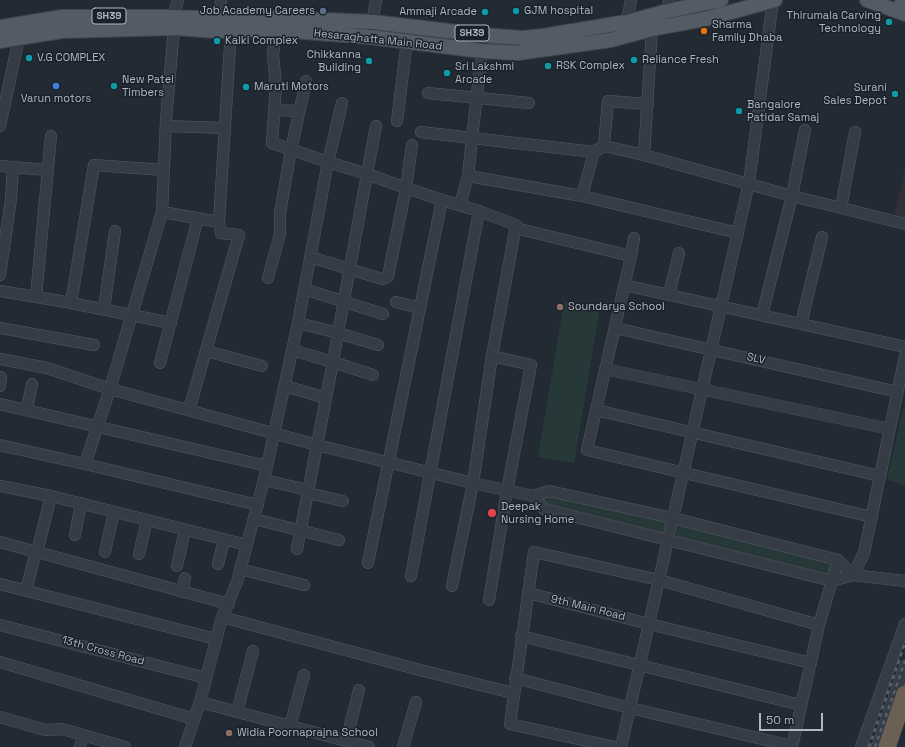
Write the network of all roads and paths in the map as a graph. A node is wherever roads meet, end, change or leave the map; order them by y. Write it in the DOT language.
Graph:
graph roads {
  1 [pos="178,0"];
  2 [pos="221,0"];
  3 [pos="376,0"];
  4 [pos="631,0"];
  5 [pos="774,0"];
  6 [pos="867,0"];
  7 [pos="713,1"];
  8 [pos="668,6"];
  9 [pos="905,14"];
  10 [pos="219,19"];
  11 [pos="174,22"];
  12 [pos="373,22"];
  13 [pos="627,22"];
  14 [pos="0,27"];
  15 [pos="276,29"];
  16 [pos="652,29"];
  17 [pos="231,30"];
  18 [pos="482,35"];
  19 [pos="370,37"];
  20 [pos="19,38"];
  21 [pos="0,41"];
  22 [pos="407,41"];
  23 [pos="482,51"];
  24 [pos="306,81"];
  25 [pos="428,93"];
  26 [pos="477,98"];
  27 [pos="342,103"];
  28 [pos="529,103"];
  29 [pos="648,104"];
  30 [pos="274,110"];
  31 [pos="299,111"];
  32 [pos="397,121"];
  33 [pos="0,126"];
  34 [pos="166,126"];
  35 [pos="376,126"];
  36 [pos="225,128"];
  37 [pos="804,130"];
  38 [pos="422,132"];
  39 [pos="855,132"];
  40 [pos="51,136"];
  41 [pos="472,138"];
  42 [pos="412,145"];
  43 [pos="599,149"];
  44 [pos="291,150"];
  45 [pos="644,155"];
  46 [pos="328,162"];
  47 [pos="0,166"];
  48 [pos="13,167"];
  49 [pos="47,170"];
  50 [pos="164,170"];
  51 [pos="367,174"];
  52 [pos="468,176"];
  53 [pos="749,184"];
  54 [pos="406,188"];
  55 [pos="582,196"];
  56 [pos="792,196"];
  57 [pos="442,200"];
  58 [pos="460,205"];
  59 [pos="841,208"];
  60 [pos="479,211"];
  61 [pos="162,212"];
  62 [pos="198,218"];
  63 [pos="219,222"];
  64 [pos="905,224"];
  65 [pos="515,228"];
  66 [pos="115,231"];
  67 [pos="738,233"];
  68 [pos="822,237"];
  69 [pos="634,238"];
  70 [pos="679,253"];
  71 [pos="631,256"];
  72 [pos="310,257"];
  73 [pos="350,269"];
  74 [pos="0,275"];
  75 [pos="268,278"];
  76 [pos="624,285"];
  77 [pos="304,289"];
  78 [pos="0,291"];
  79 [pos="669,295"];
  80 [pos="36,297"];
  81 [pos="344,302"];
  82 [pos="396,302"];
  83 [pos="71,303"];
  84 [pos="721,306"];
  85 [pos="419,308"];
  86 [pos="104,309"];
  87 [pos="132,314"];
  88 [pos="383,314"];
  89 [pos="762,316"];
  90 [pos="171,323"];
  91 [pos="298,323"];
  92 [pos="801,324"];
  93 [pos="0,328"];
  94 [pos="615,328"];
  95 [pos="338,333"];
  96 [pos="94,345"];
  97 [pos="378,345"];
  98 [pos="905,347"];
  99 [pos="711,349"];
  100 [pos="292,350"];
  101 [pos="206,351"];
  102 [pos="492,356"];
  103 [pos="905,356"];
  104 [pos="0,359"];
  105 [pos="333,362"];
  106 [pos="160,363"];
  107 [pos="262,366"];
  108 [pos="606,369"];
  109 [pos="373,375"];
  110 [pos="32,384"];
  111 [pos="285,386"];
  112 [pos="110,388"];
  113 [pos="702,389"];
  114 [pos="898,392"];
  115 [pos="326,398"];
  116 [pos="0,404"];
  117 [pos="27,409"];
  118 [pos="189,410"];
  119 [pos="596,410"];
  120 [pos="98,426"];
  121 [pos="890,430"];
  122 [pos="692,432"];
  123 [pos="274,434"];
  124 [pos="0,445"];
  125 [pos="317,445"];
  126 [pos="388,462"];
  127 [pos="85,464"];
  128 [pos="266,466"];
  129 [pos="431,472"];
  130 [pos="683,472"];
  131 [pos="880,476"];
  132 [pos="264,480"];
  133 [pos="473,483"];
  134 [pos="0,486"];
  135 [pos="507,490"];
  136 [pos="308,491"];
  137 [pos="51,496"];
  138 [pos="533,496"];
  139 [pos="343,500"];
  140 [pos="81,503"];
  141 [pos="258,504"];
  142 [pos="114,512"];
  143 [pos="872,517"];
  144 [pos="673,518"];
  145 [pos="254,519"];
  146 [pos="147,520"];
  147 [pos="185,530"];
  148 [pos="300,530"];
  149 [pos="75,535"];
  150 [pos="224,540"];
  151 [pos="339,540"];
  152 [pos="668,540"];
  153 [pos="0,542"];
  154 [pos="247,545"];
  155 [pos="297,549"];
  156 [pos="105,552"];
  157 [pos="139,554"];
  158 [pos="35,556"];
  159 [pos="838,560"];
  160 [pos="368,563"];
  161 [pos="218,564"];
  162 [pos="177,566"];
  163 [pos="240,569"];
  164 [pos="853,575"];
  165 [pos="411,576"];
  166 [pos="185,578"];
  167 [pos="659,580"];
  168 [pos="832,581"];
  169 [pos="905,582"];
  170 [pos="0,584"];
  171 [pos="304,585"];
  172 [pos="452,586"];
  173 [pos="26,591"];
  174 [pos="182,592"];
  175 [pos="528,593"];
  176 [pos="489,600"];
  177 [pos="228,604"];
  178 [pos="222,618"];
  179 [pos="0,624"];
  180 [pos="649,624"];
  181 [pos="905,624"];
  182 [pos="819,625"];
  183 [pos="521,636"];
  184 [pos="216,639"];
  185 [pos="253,651"];
  186 [pos="0,662"];
  187 [pos="811,663"];
  188 [pos="640,665"];
  189 [pos="905,666"];
  190 [pos="304,675"];
  191 [pos="206,678"];
  192 [pos="515,678"];
  193 [pos="359,690"];
  194 [pos="513,693"];
  195 [pos="905,694"];
  196 [pos="200,702"];
  197 [pos="416,702"];
  198 [pos="801,705"];
  199 [pos="630,708"];
  200 [pos="237,712"];
  201 [pos="0,717"];
  202 [pos="194,719"];
  203 [pos="290,726"];
  204 [pos="905,727"];
  205 [pos="83,736"];
  206 [pos="346,741"];
  207 [pos="80,747"];
  208 [pos="125,747"];
  209 [pos="186,747"];
  210 [pos="369,747"];
  211 [pos="403,747"];
  212 [pos="615,747"];
  213 [pos="621,747"];
  214 [pos="792,747"];
  215 [pos="861,747"];
  216 [pos="877,747"];
  217 [pos="887,747"];
  218 [pos="898,747"];
  1 -- 11 [label="street"];
  2 -- 10 [label="street"];
  3 -- 12 [label="street"];
  4 -- 13 [label="street"];
  5 -- 16 [label="main road, Hesaraghatta Main Road"];
  5 -- 53 [label="street"];
  6 -- 9 [label="main road"];
  7 -- 8 [label="main road, Hesaraghatta Main Road / SH39"];
  8 -- 13 [label="main road, Hesaraghatta Main Road / SH39"];
  10 -- 11 [label="main road, Hesaraghatta Main Road / SH39"];
  10 -- 12 [label="main road, Hesaraghatta Main Road / SH39"];
  11 -- 14 [label="main road, Hesaraghatta Main Road / SH39"];
  11 -- 17 [label="main road, Hesaraghatta Main Road"];
  11 -- 20 [label="main road, Hesaraghatta Main Road"];
  11 -- 34 [label="street"];
  12 -- 18 [label="main road, Hesaraghatta Main Road / SH39"];
  12 -- 19 [label="street"];
  13 -- 18 [label="main road, Hesaraghatta Main Road / SH39"];
  15 -- 17 [label="main road, Hesaraghatta Main Road"];
  15 -- 19 [label="main road, Hesaraghatta Main Road"];
  15 -- 30 [label="street"];
  16 -- 23 [label="main road, Hesaraghatta Main Road"];
  16 -- 29 [label="street"];
  17 -- 36 [label="street"];
  18 -- 23 [label="street"];
  19 -- 22 [label="main road, Hesaraghatta Main Road"];
  20 -- 21 [label="main road, Hesaraghatta Main Road"];
  20 -- 33 [label="street"];
  22 -- 23 [label="main road, Hesaraghatta Main Road"];
  22 -- 32 [label="street"];
  23 -- 26 [label="street"];
  24 -- 31 [label="street"];
  25 -- 26 [label="street"];
  26 -- 28 [label="street"];
  26 -- 41 [label="street"];
  27 -- 46 [label="street"];
  29 -- 43 [label="street"];
  29 -- 45 [label="street"];
  30 -- 31 [label="street"];
  30 -- 44 [label="street"];
  31 -- 44 [label="street"];
  34 -- 36 [label="street"];
  34 -- 50 [label="street"];
  35 -- 51 [label="street"];
  36 -- 63 [label="street"];
  37 -- 56 [label="street"];
  38 -- 41 [label="street"];
  39 -- 59 [label="street"];
  40 -- 49 [label="street"];
  41 -- 43 [label="street"];
  41 -- 52 [label="street"];
  42 -- 54 [label="street"];
  43 -- 45 [label="street"];
  43 -- 55 [label="street"];
  44 -- 46 [label="street"];
  44 -- 75 [label="street"];
  45 -- 53 [label="street"];
  46 -- 51 [label="street"];
  46 -- 72 [label="street"];
  47 -- 48 [label="street"];
  48 -- 49 [label="street"];
  48 -- 74 [label="street"];
  49 -- 80 [label="street"];
  50 -- 61 [label="street"];
  50 -- 83 [label="street"];
  51 -- 54 [label="street"];
  51 -- 73 [label="street"];
  52 -- 55 [label="street"];
  52 -- 58 [label="street"];
  53 -- 56 [label="street"];
  53 -- 67 [label="street"];
  54 -- 57 [label="street"];
  54 -- 73 [label="street"];
  55 -- 67 [label="street"];
  56 -- 59 [label="street"];
  56 -- 89 [label="street"];
  57 -- 58 [label="street"];
  57 -- 85 [label="street"];
  58 -- 60 [label="street"];
  59 -- 64 [label="street"];
  60 -- 65 [label="street"];
  60 -- 129 [label="street"];
  61 -- 62 [label="street"];
  61 -- 87 [label="street"];
  62 -- 63 [label="street"];
  62 -- 90 [label="street"];
  63 -- 101 [label="street"];
  65 -- 71 [label="street"];
  65 -- 102 [label="street"];
  66 -- 86 [label="street"];
  67 -- 84 [label="street"];
  68 -- 92 [label="street"];
  69 -- 71 [label="street"];
  70 -- 79 [label="street"];
  71 -- 76 [label="street"];
  72 -- 73 [label="street"];
  72 -- 77 [label="street"];
  73 -- 81 [label="street"];
  76 -- 79 [label="street"];
  76 -- 94 [label="street"];
  77 -- 81 [label="street"];
  77 -- 91 [label="street"];
  78 -- 80 [label="street"];
  79 -- 84 [label="street"];
  80 -- 83 [label="street"];
  81 -- 88 [label="street"];
  81 -- 95 [label="street"];
  82 -- 85 [label="street"];
  83 -- 86 [label="street"];
  84 -- 89 [label="street"];
  84 -- 99 [label="street"];
  85 -- 126 [label="street"];
  86 -- 87 [label="street"];
  87 -- 90 [label="street"];
  87 -- 112 [label="street"];
  89 -- 92 [label="street"];
  90 -- 106 [label="street"];
  91 -- 95 [label="street"];
  91 -- 100 [label="street"];
  92 -- 98 [label="street"];
  93 -- 96 [label="street"];
  94 -- 99 [label="street, SLV"];
  94 -- 108 [label="street"];
  95 -- 97 [label="street"];
  95 -- 105 [label="street"];
  99 -- 113 [label="street"];
  99 -- 114 [label="street, SLV"];
  100 -- 105 [label="street"];
  100 -- 111 [label="street"];
  101 -- 107 [label="street"];
  101 -- 118 [label="street"];
  102 -- 133 [label="street"];
  102 -- 135 [label="street"];
  103 -- 114 [label="street"];
  104 -- 112 [label="street"];
  105 -- 109 [label="street"];
  105 -- 115 [label="street"];
  108 -- 113 [label="street"];
  108 -- 119 [label="street"];
  110 -- 117 [label="street"];
  111 -- 115 [label="street"];
  111 -- 123 [label="street"];
  112 -- 118 [label="street"];
  112 -- 120 [label="street"];
  113 -- 121 [label="street"];
  113 -- 122 [label="street"];
  114 -- 121 [label="street"];
  115 -- 125 [label="street"];
  116 -- 117 [label="street"];
  117 -- 120 [label="street"];
  118 -- 123 [label="street"];
  119 -- 122 [label="street"];
  119 -- 130 [label="street"];
  120 -- 127 [label="street"];
  120 -- 128 [label="street"];
  121 -- 131 [label="street"];
  122 -- 130 [label="street"];
  122 -- 131 [label="street"];
  123 -- 125 [label="street"];
  123 -- 128 [label="street"];
  124 -- 127 [label="street"];
  125 -- 126 [label="street"];
  125 -- 136 [label="street"];
  126 -- 129 [label="street"];
  126 -- 160 [label="street"];
  127 -- 141 [label="street"];
  128 -- 132 [label="street"];
  129 -- 133 [label="street"];
  129 -- 165 [label="street"];
  130 -- 143 [label="street"];
  130 -- 144 [label="street"];
  131 -- 143 [label="street"];
  132 -- 136 [label="street"];
  132 -- 141 [label="street"];
  133 -- 135 [label="street"];
  133 -- 172 [label="street"];
  134 -- 137 [label="street"];
  135 -- 138 [label="street"];
  135 -- 176 [label="street"];
  136 -- 139 [label="street"];
  136 -- 148 [label="street"];
  137 -- 140 [label="street"];
  137 -- 158 [label="street"];
  138 -- 144 [label="street"];
  138 -- 152 [label="street"];
  140 -- 142 [label="street"];
  140 -- 149 [label="street"];
  141 -- 145 [label="street"];
  142 -- 146 [label="street"];
  142 -- 156 [label="street"];
  143 -- 164 [label="street"];
  144 -- 152 [label="street"];
  144 -- 159 [label="street"];
  145 -- 148 [label="street"];
  145 -- 154 [label="street"];
  146 -- 147 [label="street"];
  146 -- 157 [label="street"];
  147 -- 150 [label="street"];
  147 -- 162 [label="street"];
  148 -- 151 [label="street"];
  148 -- 155 [label="street"];
  150 -- 154 [label="street"];
  150 -- 161 [label="street"];
  152 -- 167 [label="street"];
  152 -- 168 [label="street"];
  153 -- 158 [label="street"];
  154 -- 163 [label="street"];
  158 -- 173 [label="street"];
  158 -- 174 [label="street"];
  159 -- 164 [label="street"];
  159 -- 168 [label="street"];
  163 -- 171 [label="street"];
  163 -- 177 [label="street"];
  164 -- 168 [label="street"];
  164 -- 169 [label="street"];
  166 -- 174 [label="street"];
  167 -- 175 [label="street"];
  167 -- 180 [label="street"];
  167 -- 182 [label="street"];
  168 -- 182 [label="street"];
  170 -- 173 [label="street"];
  173 -- 184 [label="street"];
  174 -- 177 [label="street"];
  175 -- 180 [label="street, 9th Main Road"];
  175 -- 183 [label="street"];
  177 -- 178 [label="street"];
  178 -- 184 [label="street"];
  178 -- 194 [label="street"];
  179 -- 191 [label="street, 13th Cross Road"];
  180 -- 187 [label="street, 9th Main Road"];
  180 -- 188 [label="street"];
  181 -- 215 [label="street"];
  182 -- 187 [label="street"];
  183 -- 188 [label="street"];
  183 -- 192 [label="street"];
  184 -- 191 [label="street"];
  185 -- 200 [label="street"];
  186 -- 202 [label="street"];
  187 -- 198 [label="street"];
  188 -- 198 [label="street"];
  188 -- 199 [label="street"];
  189 -- 216 [label="street"];
  190 -- 203 [label="street"];
  191 -- 196 [label="street"];
  192 -- 194 [label="street"];
  192 -- 199 [label="street"];
  193 -- 206 [label="street"];
  194 -- 212 [label="street"];
  195 -- 217 [label="highway"];
  196 -- 200 [label="street"];
  196 -- 202 [label="street"];
  197 -- 211 [label="street"];
  198 -- 214 [label="street"];
  199 -- 213 [label="street"];
  199 -- 214 [label="street"];
  200 -- 203 [label="street"];
  201 -- 205 [label="street"];
  202 -- 209 [label="street"];
  203 -- 206 [label="street"];
  204 -- 218 [label="highway"];
  205 -- 207 [label="street"];
  205 -- 208 [label="street"];
  206 -- 210 [label="street"];
}
